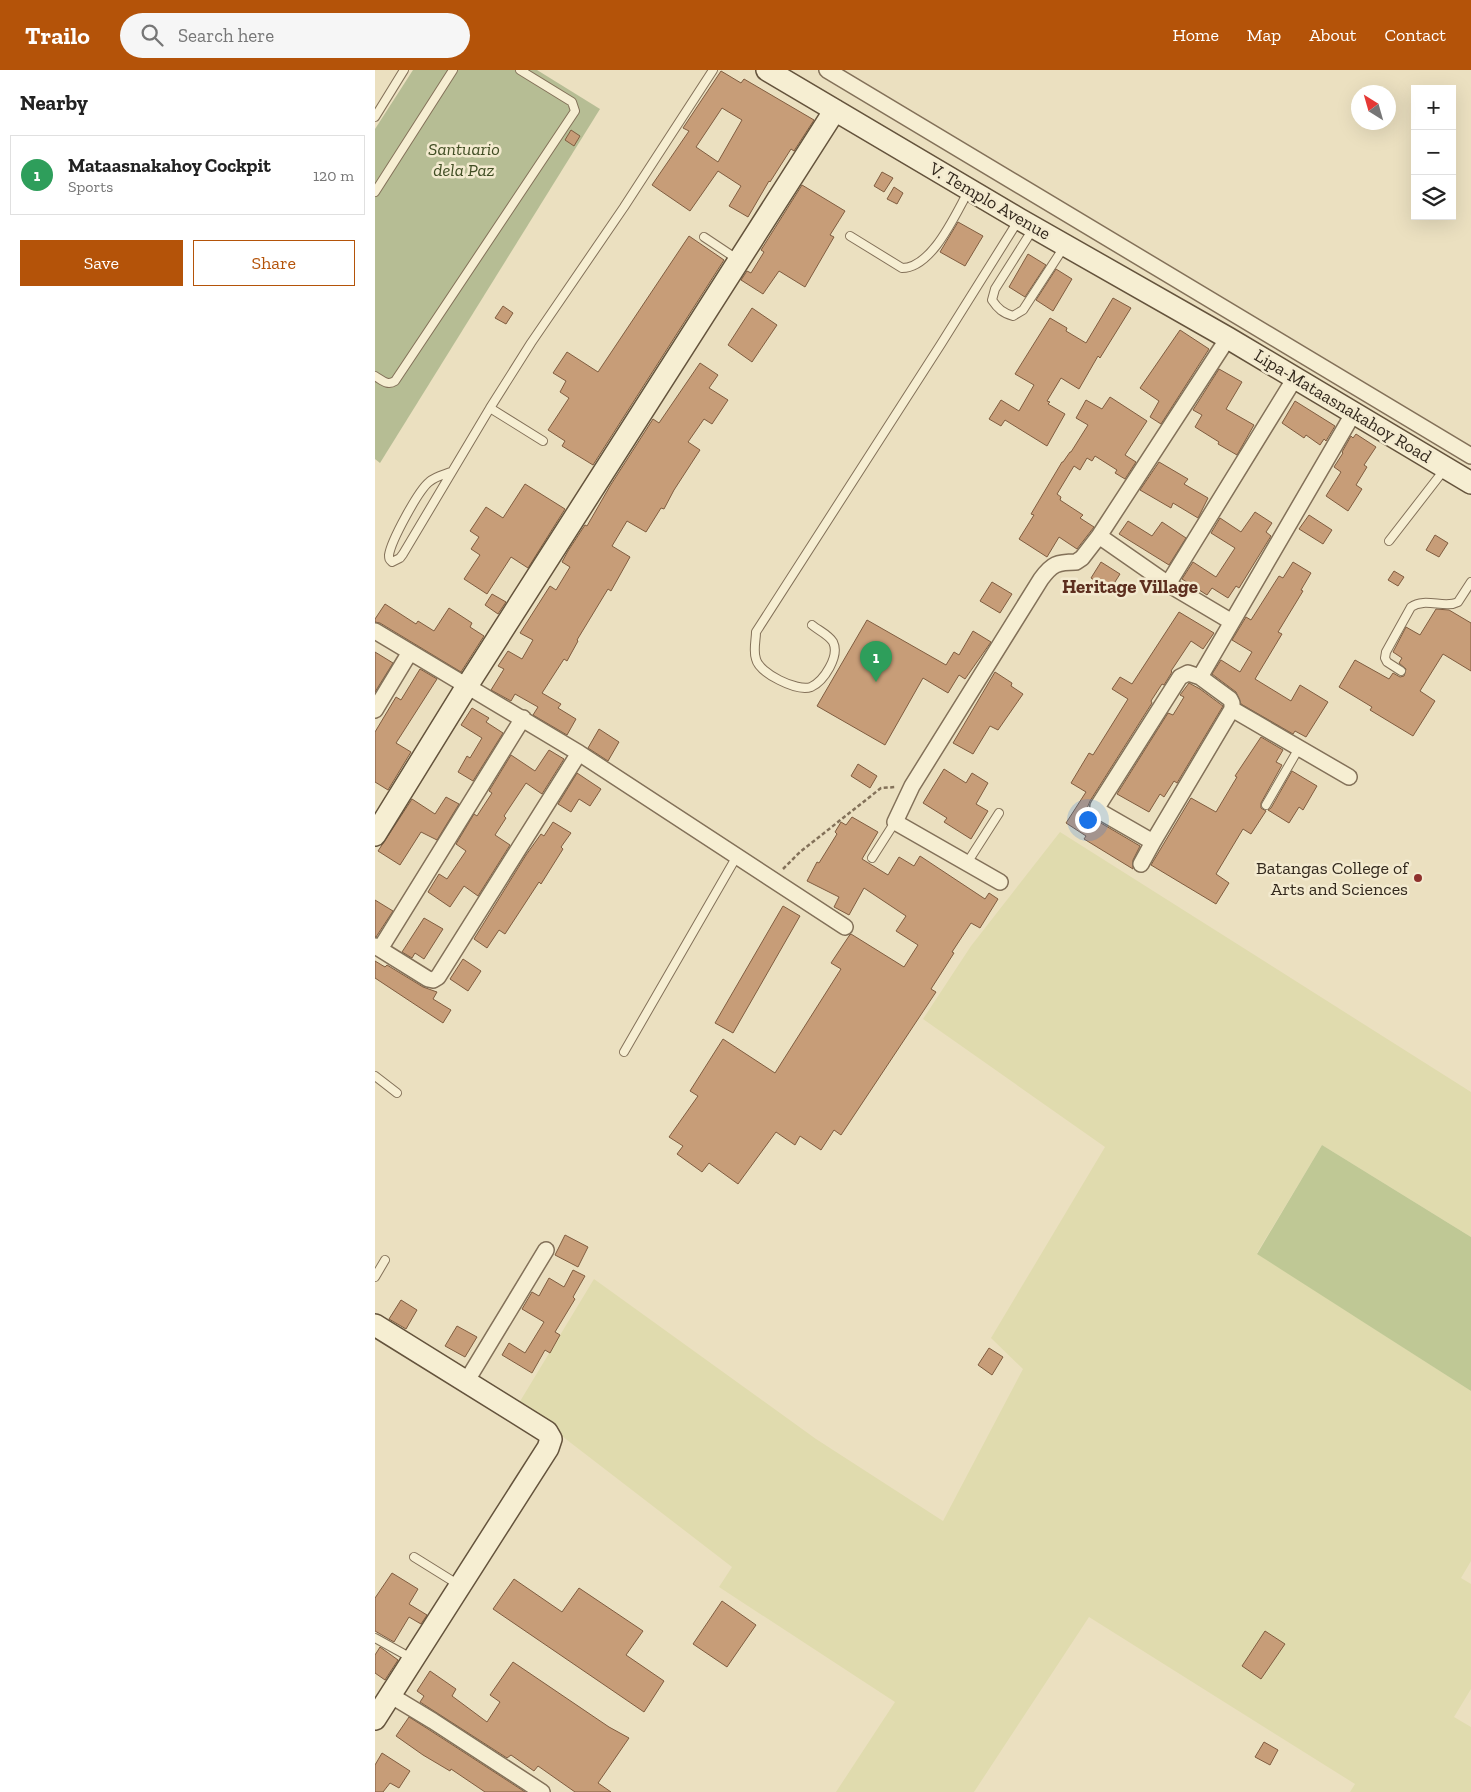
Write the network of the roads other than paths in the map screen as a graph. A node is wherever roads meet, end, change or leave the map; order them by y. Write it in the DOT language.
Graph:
graph roads {
  1 [pos="404,70"];
  2 [pos="453,70"];
  3 [pos="521,70"];
  4 [pos="713,70"];
  5 [pos="767,70"];
  6 [pos="827,70"];
  7 [pos="835,110"];
  8 [pos="375,117"];
  9 [pos="969,190"];
  10 [pos="375,192"];
  11 [pos="1027,224"];
  12 [pos="850,236"];
  13 [pos="704,237"];
  14 [pos="1066,245"];
  15 [pos="739,260"];
  16 [pos="1221,334"];
  17 [pos="375,376"];
  18 [pos="1295,378"];
  19 [pos="490,408"];
  20 [pos="1353,414"];
  21 [pos="543,441"];
  22 [pos="1471,456"];
  23 [pos="1445,468"];
  24 [pos="451,472"];
  25 [pos="1471,483"];
  26 [pos="402,526"];
  27 [pos="416,532"];
  28 [pos="1099,536"];
  29 [pos="1389,541"];
  30 [pos="1471,582"];
  31 [pos="1168,584"];
  32 [pos="1232,622"];
  33 [pos="811,626"];
  34 [pos="375,631"];
  35 [pos="409,652"];
  36 [pos="1401,671"];
  37 [pos="1200,677"];
  38 [pos="467,686"];
  39 [pos="1231,709"];
  40 [pos="375,710"];
  41 [pos="523,718"];
  42 [pos="1299,748"];
  43 [pos="579,753"];
  44 [pos="1349,777"];
  45 [pos="1266,805"];
  46 [pos="999,813"];
  47 [pos="895,822"];
  48 [pos="375,835"];
  49 [pos="1153,842"];
  50 [pos="737,856"];
  51 [pos="872,858"];
  52 [pos="967,863"];
  53 [pos="1141,864"];
  54 [pos="1001,882"];
  55 [pos="845,927"];
  56 [pos="377,947"];
  57 [pos="625,1052"];
  58 [pos="375,1076"];
  59 [pos="397,1093"];
  60 [pos="547,1250"];
  61 [pos="385,1260"];
  62 [pos="375,1277"];
  63 [pos="377,1330"];
  64 [pos="466,1382"];
  65 [pos="414,1557"];
  66 [pos="459,1585"];
  67 [pos="375,1638"];
  68 [pos="413,1659"];
  69 [pos="381,1703"];
  70 [pos="542,1792"];
  1 -- 8 [label="lane"];
  2 -- 10 [label="lane"];
  3 -- 17 [label="lane"];
  4 -- 19 [label="lane"];
  5 -- 7 [label="street, V. Templo Avenue"];
  6 -- 22 [label="street"];
  7 -- 9 [label="street, V. Templo Avenue"];
  7 -- 15 [label="street"];
  9 -- 11 [label="street, V. Templo Avenue"];
  9 -- 12 [label="lane"];
  11 -- 14 [label="street, V. Templo Avenue"];
  11 -- 14 [label="lane"];
  11 -- 33 [label="lane"];
  13 -- 15 [label="lane"];
  14 -- 16 [label="street, V. Templo Avenue"];
  15 -- 38 [label="street"];
  16 -- 18 [label="street, Lipa-Mataasnakahoy Road"];
  16 -- 28 [label="street"];
  18 -- 20 [label="street, Lipa-Mataasnakahoy Road"];
  18 -- 31 [label="street"];
  19 -- 21 [label="lane"];
  19 -- 24 [label="lane"];
  20 -- 23 [label="street, Lipa-Mataasnakahoy Road"];
  20 -- 32 [label="street"];
  23 -- 25 [label="street, Lipa-Mataasnakahoy Road"];
  23 -- 29 [label="lane"];
  24 -- 26 [label="lane"];
  24 -- 27 [label="lane"];
  26 -- 27 [label="lane"];
  26 -- 27 [label="lane"];
  28 -- 31 [label="street"];
  28 -- 47 [label="street"];
  30 -- 36 [label="lane"];
  31 -- 32 [label="street"];
  32 -- 37 [label="street"];
  34 -- 35 [label="street"];
  35 -- 38 [label="street"];
  35 -- 40 [label="street"];
  37 -- 39 [label="street"];
  37 -- 49 [label="street"];
  38 -- 41 [label="street"];
  38 -- 48 [label="street"];
  39 -- 42 [label="street"];
  39 -- 49 [label="street"];
  41 -- 43 [label="street"];
  41 -- 56 [label="street"];
  42 -- 44 [label="street"];
  42 -- 45 [label="lane"];
  43 -- 50 [label="street"];
  43 -- 56 [label="street"];
  46 -- 52 [label="lane"];
  47 -- 51 [label="lane"];
  47 -- 52 [label="street"];
  49 -- 53 [label="street"];
  50 -- 55 [label="street"];
  50 -- 57 [label="lane"];
  52 -- 54 [label="street"];
  58 -- 59 [label="lane"];
  60 -- 64 [label="street"];
  61 -- 62 [label="lane"];
  63 -- 64 [label="street"];
  64 -- 66 [label="street"];
  65 -- 66 [label="lane"];
  66 -- 68 [label="street"];
  67 -- 68 [label="lane"];
  68 -- 69 [label="street"];
  69 -- 70 [label="street"];
}
